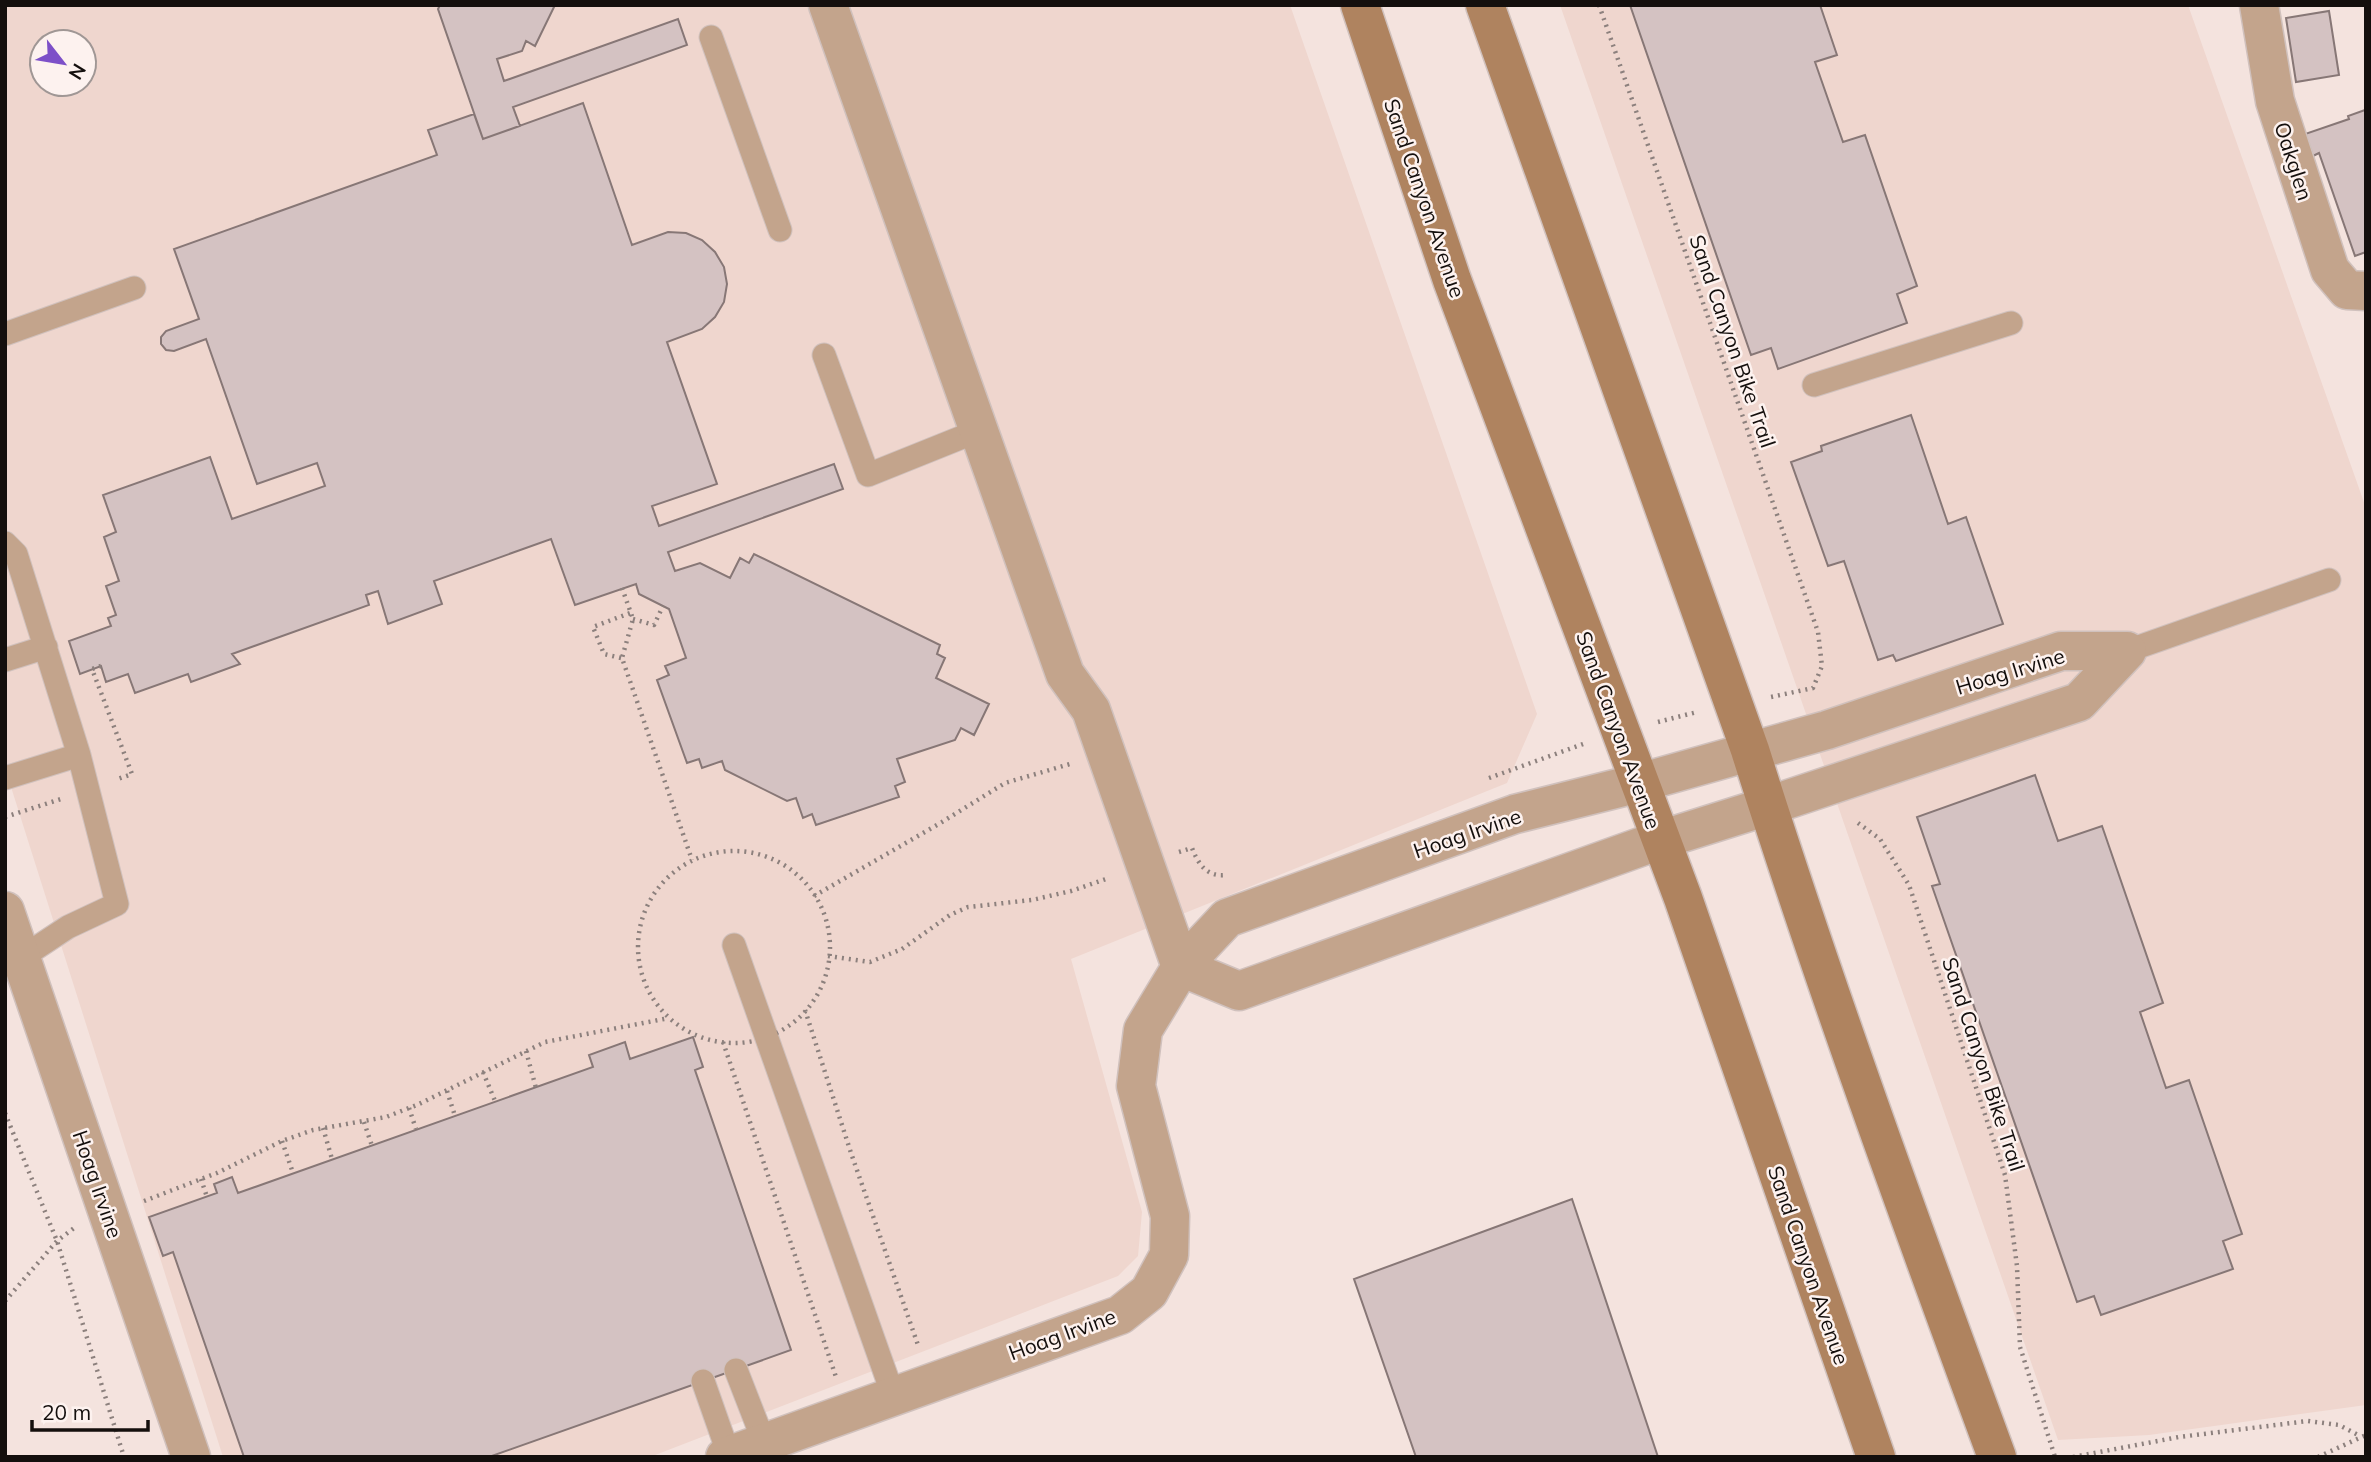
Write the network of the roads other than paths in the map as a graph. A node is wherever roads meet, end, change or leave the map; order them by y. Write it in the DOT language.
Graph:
graph roads {
  1 [pos="828,5"];
  2 [pos="1360,5"];
  3 [pos="1485,5"];
  4 [pos="2259,5"];
  5 [pos="711,37"];
  6 [pos="780,230"];
  7 [pos="134,288"];
  8 [pos="2366,291"];
  9 [pos="2011,323"];
  10 [pos="5,334"];
  11 [pos="824,355"];
  12 [pos="1814,385"];
  13 [pos="980,430"];
  14 [pos="5,543"];
  15 [pos="2329,580"];
  16 [pos="46,647"];
  17 [pos="2127,651"];
  18 [pos="5,660"];
  19 [pos="1750,750"];
  20 [pos="79,755"];
  21 [pos="5,778"];
  22 [pos="1639,783"];
  23 [pos="1768,806"];
  24 [pos="1660,840"];
  25 [pos="5,911"];
  26 [pos="734,945"];
  27 [pos="21,958"];
  28 [pos="1181,967"];
  29 [pos="736,1370"];
  30 [pos="703,1381"];
  31 [pos="893,1395"];
  32 [pos="764,1442"];
  33 [pos="727,1456"];
  34 [pos="191,1457"];
  35 [pos="1876,1457"];
  36 [pos="1997,1457"];
  1 -- 13 [label="street"];
  2 -- 22 [label="main road, Sand Canyon Avenue"];
  3 -- 19 [label="main road"];
  4 -- 8 [label="street, Oakglen"];
  5 -- 6 [label="lane"];
  7 -- 10 [label="lane"];
  9 -- 12 [label="lane"];
  11 -- 13 [label="lane"];
  13 -- 28 [label="street"];
  14 -- 16 [label="lane"];
  15 -- 17 [label="lane"];
  16 -- 18 [label="lane"];
  16 -- 20 [label="lane"];
  17 -- 19 [label="street, Hoag Irvine"];
  17 -- 23 [label="street"];
  19 -- 22 [label="street, Hoag Irvine"];
  19 -- 23 [label="main road"];
  20 -- 21 [label="lane"];
  20 -- 27 [label="lane"];
  22 -- 24 [label="main road, Sand Canyon Avenue"];
  22 -- 28 [label="street, Hoag Irvine"];
  23 -- 24 [label="street"];
  23 -- 36 [label="main road"];
  24 -- 28 [label="street"];
  24 -- 35 [label="main road, Sand Canyon Avenue"];
  25 -- 27 [label="street, Hoag Irvine"];
  26 -- 31 [label="lane"];
  27 -- 34 [label="street, Hoag Irvine"];
  28 -- 31 [label="street, Hoag Irvine"];
  29 -- 32 [label="lane"];
  30 -- 33 [label="lane"];
  31 -- 32 [label="street, Hoag Irvine"];
  32 -- 33 [label="street, Hoag Irvine"];
}
